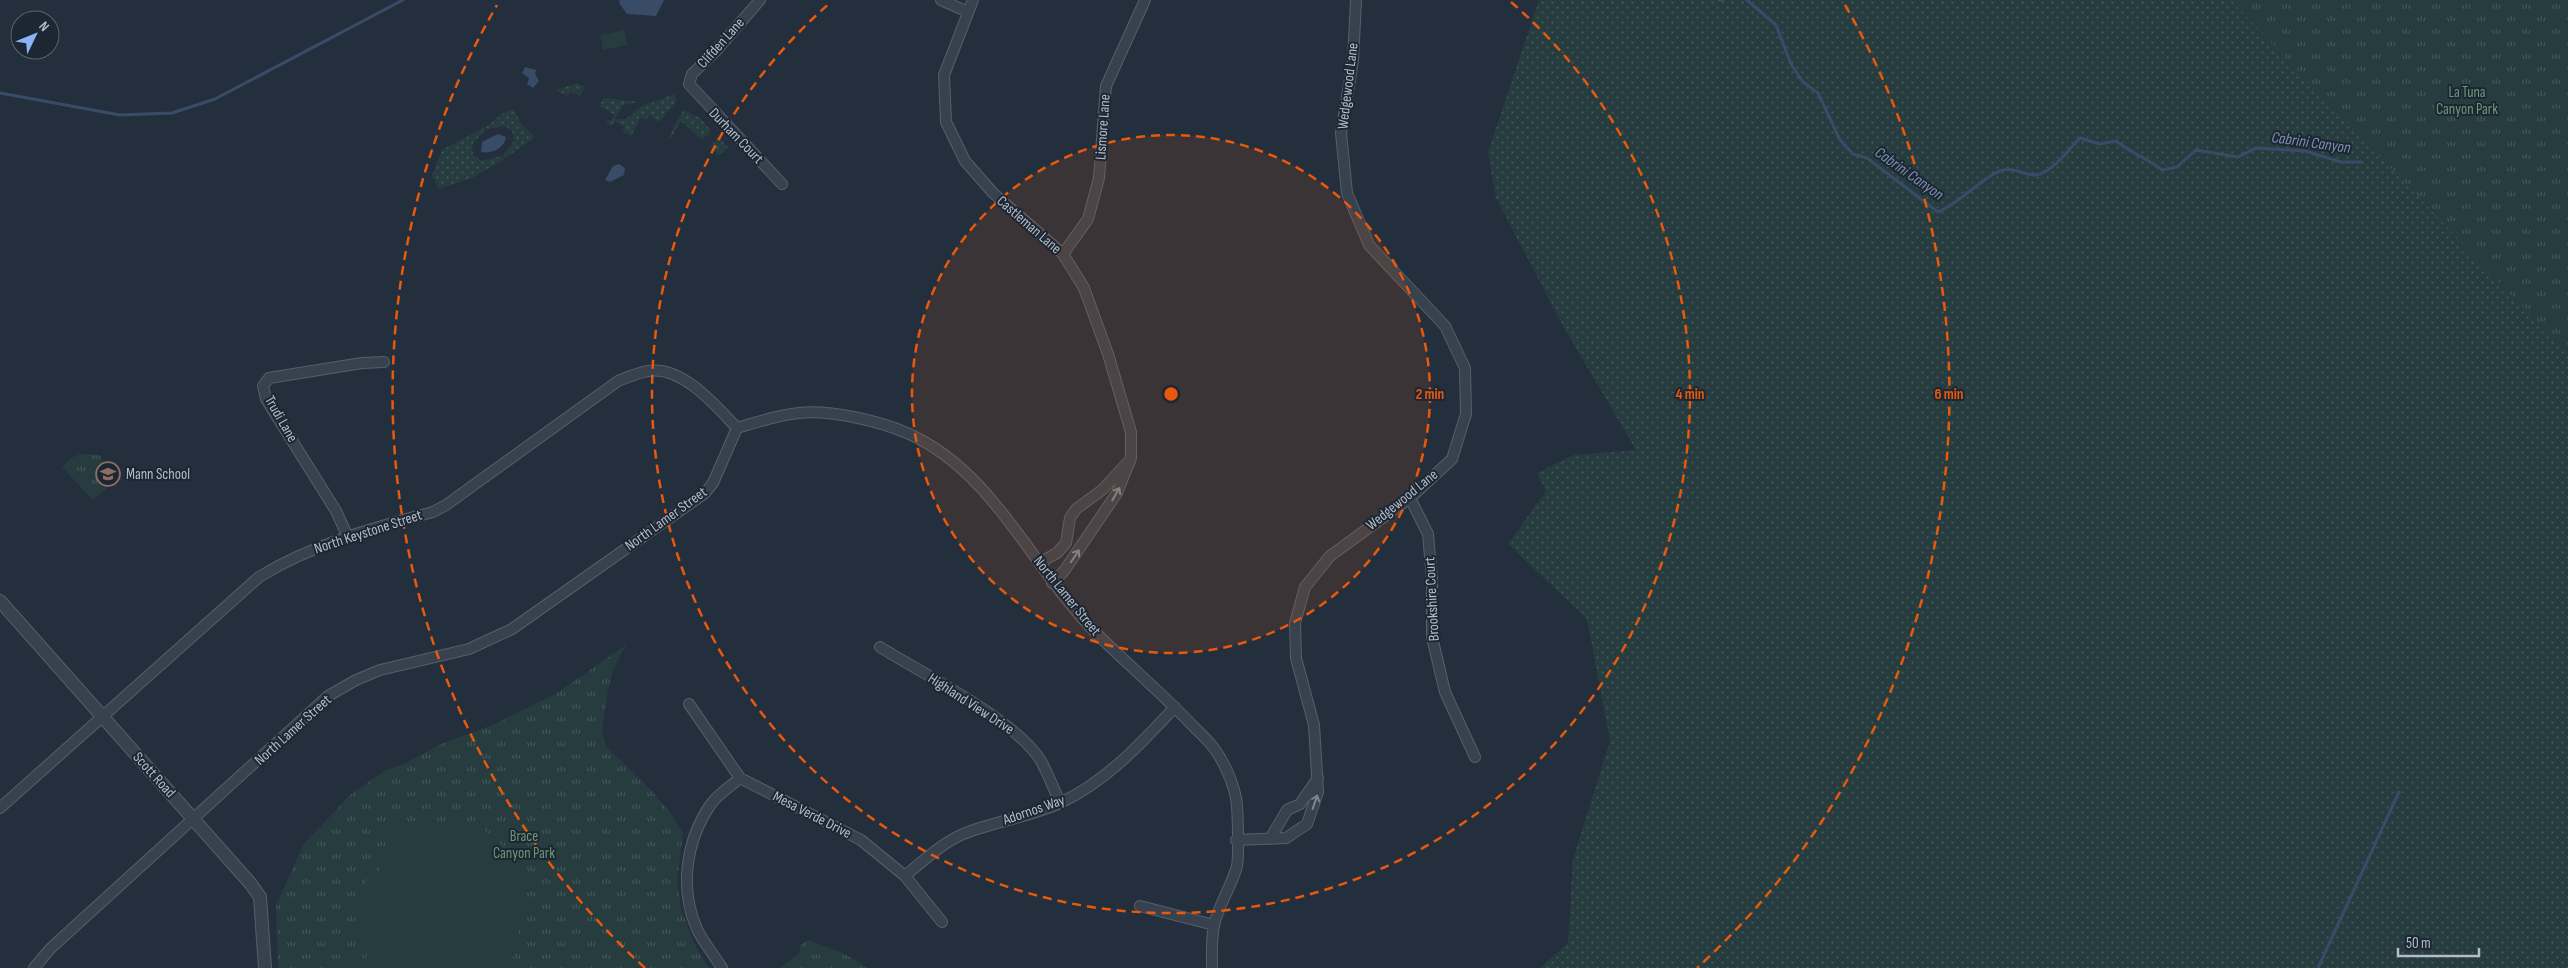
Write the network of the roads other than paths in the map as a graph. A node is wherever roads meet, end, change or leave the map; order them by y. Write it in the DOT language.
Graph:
graph roads {
  1 [pos="760,0"];
  2 [pos="941,0"];
  3 [pos="973,0"];
  4 [pos="1145,0"];
  5 [pos="1356,0"];
  6 [pos="968,12"];
  7 [pos="691,88"];
  8 [pos="782,184"];
  9 [pos="1064,254"];
  10 [pos="384,362"];
  11 [pos="737,428"];
  12 [pos="1131,458"];
  13 [pos="1410,498"];
  14 [pos="347,536"];
  15 [pos="1039,563"];
  16 [pos="1052,583"];
  17 [pos="2,606"];
  18 [pos="880,647"];
  19 [pos="689,704"];
  20 [pos="1175,707"];
  21 [pos="103,718"];
  22 [pos="1475,757"];
  23 [pos="740,778"];
  24 [pos="1318,778"];
  25 [pos="1060,803"];
  26 [pos="0,808"];
  27 [pos="194,819"];
  28 [pos="1270,839"];
  29 [pos="1236,840"];
  30 [pos="905,876"];
  31 [pos="1140,906"];
  32 [pos="942,922"];
  33 [pos="1214,925"];
  34 [pos="34,968"];
  35 [pos="265,968"];
  36 [pos="722,968"];
  37 [pos="1212,968"];
  1 -- 7 [label="street, Clifden Lane"];
  2 -- 6 [label="street"];
  3 -- 6 [label="street, Castleman Lane"];
  4 -- 9 [label="street, Lismore Lane"];
  5 -- 13 [label="street, Wedgewood Lane"];
  6 -- 9 [label="street, Castleman Lane"];
  7 -- 8 [label="street, Durham Court"];
  9 -- 12 [label="street, Castleman Lane"];
  10 -- 14 [label="street, Trudi Lane"];
  11 -- 14 [label="street, North Keystone Street"];
  11 -- 15 [label="street, North Lamer Street"];
  11 -- 27 [label="street, North Lamer Street"];
  12 -- 15 [label="street"];
  16 -- 12 [label="street, Castleman Lane, one-way"];
  13 -- 22 [label="street, Brookshire Court"];
  13 -- 24 [label="street, Wedgewood Lane"];
  14 -- 21 [label="street, North Keystone Street"];
  15 -- 16 [label="street, North Lamer Street"];
  16 -- 20 [label="street, North Lamer Street"];
  17 -- 21 [label="street, Scott Road"];
  18 -- 25 [label="street, Highland View Drive"];
  19 -- 23 [label="street, Mesa Verde Drive"];
  20 -- 25 [label="street, Adornos Way"];
  20 -- 29 [label="street, North Lamer Street"];
  21 -- 26 [label="street, North Keystone Street"];
  21 -- 27 [label="street, Scott Road"];
  23 -- 30 [label="street, Mesa Verde Drive"];
  23 -- 36 [label="street"];
  24 -- 28 [label="street"];
  28 -- 24 [label="street, Wedgewood Lane, one-way"];
  25 -- 30 [label="street, Adornos Way"];
  27 -- 34 [label="street, North Lamer Street"];
  27 -- 35 [label="street, Scott Road"];
  28 -- 29 [label="street, Wedgewood Lane"];
  29 -- 33 [label="street, North Lamer Street"];
  30 -- 32 [label="street, Mesa Verde Drive"];
  31 -- 33 [label="street"];
  33 -- 37 [label="street, North Lamer Street"];
}
